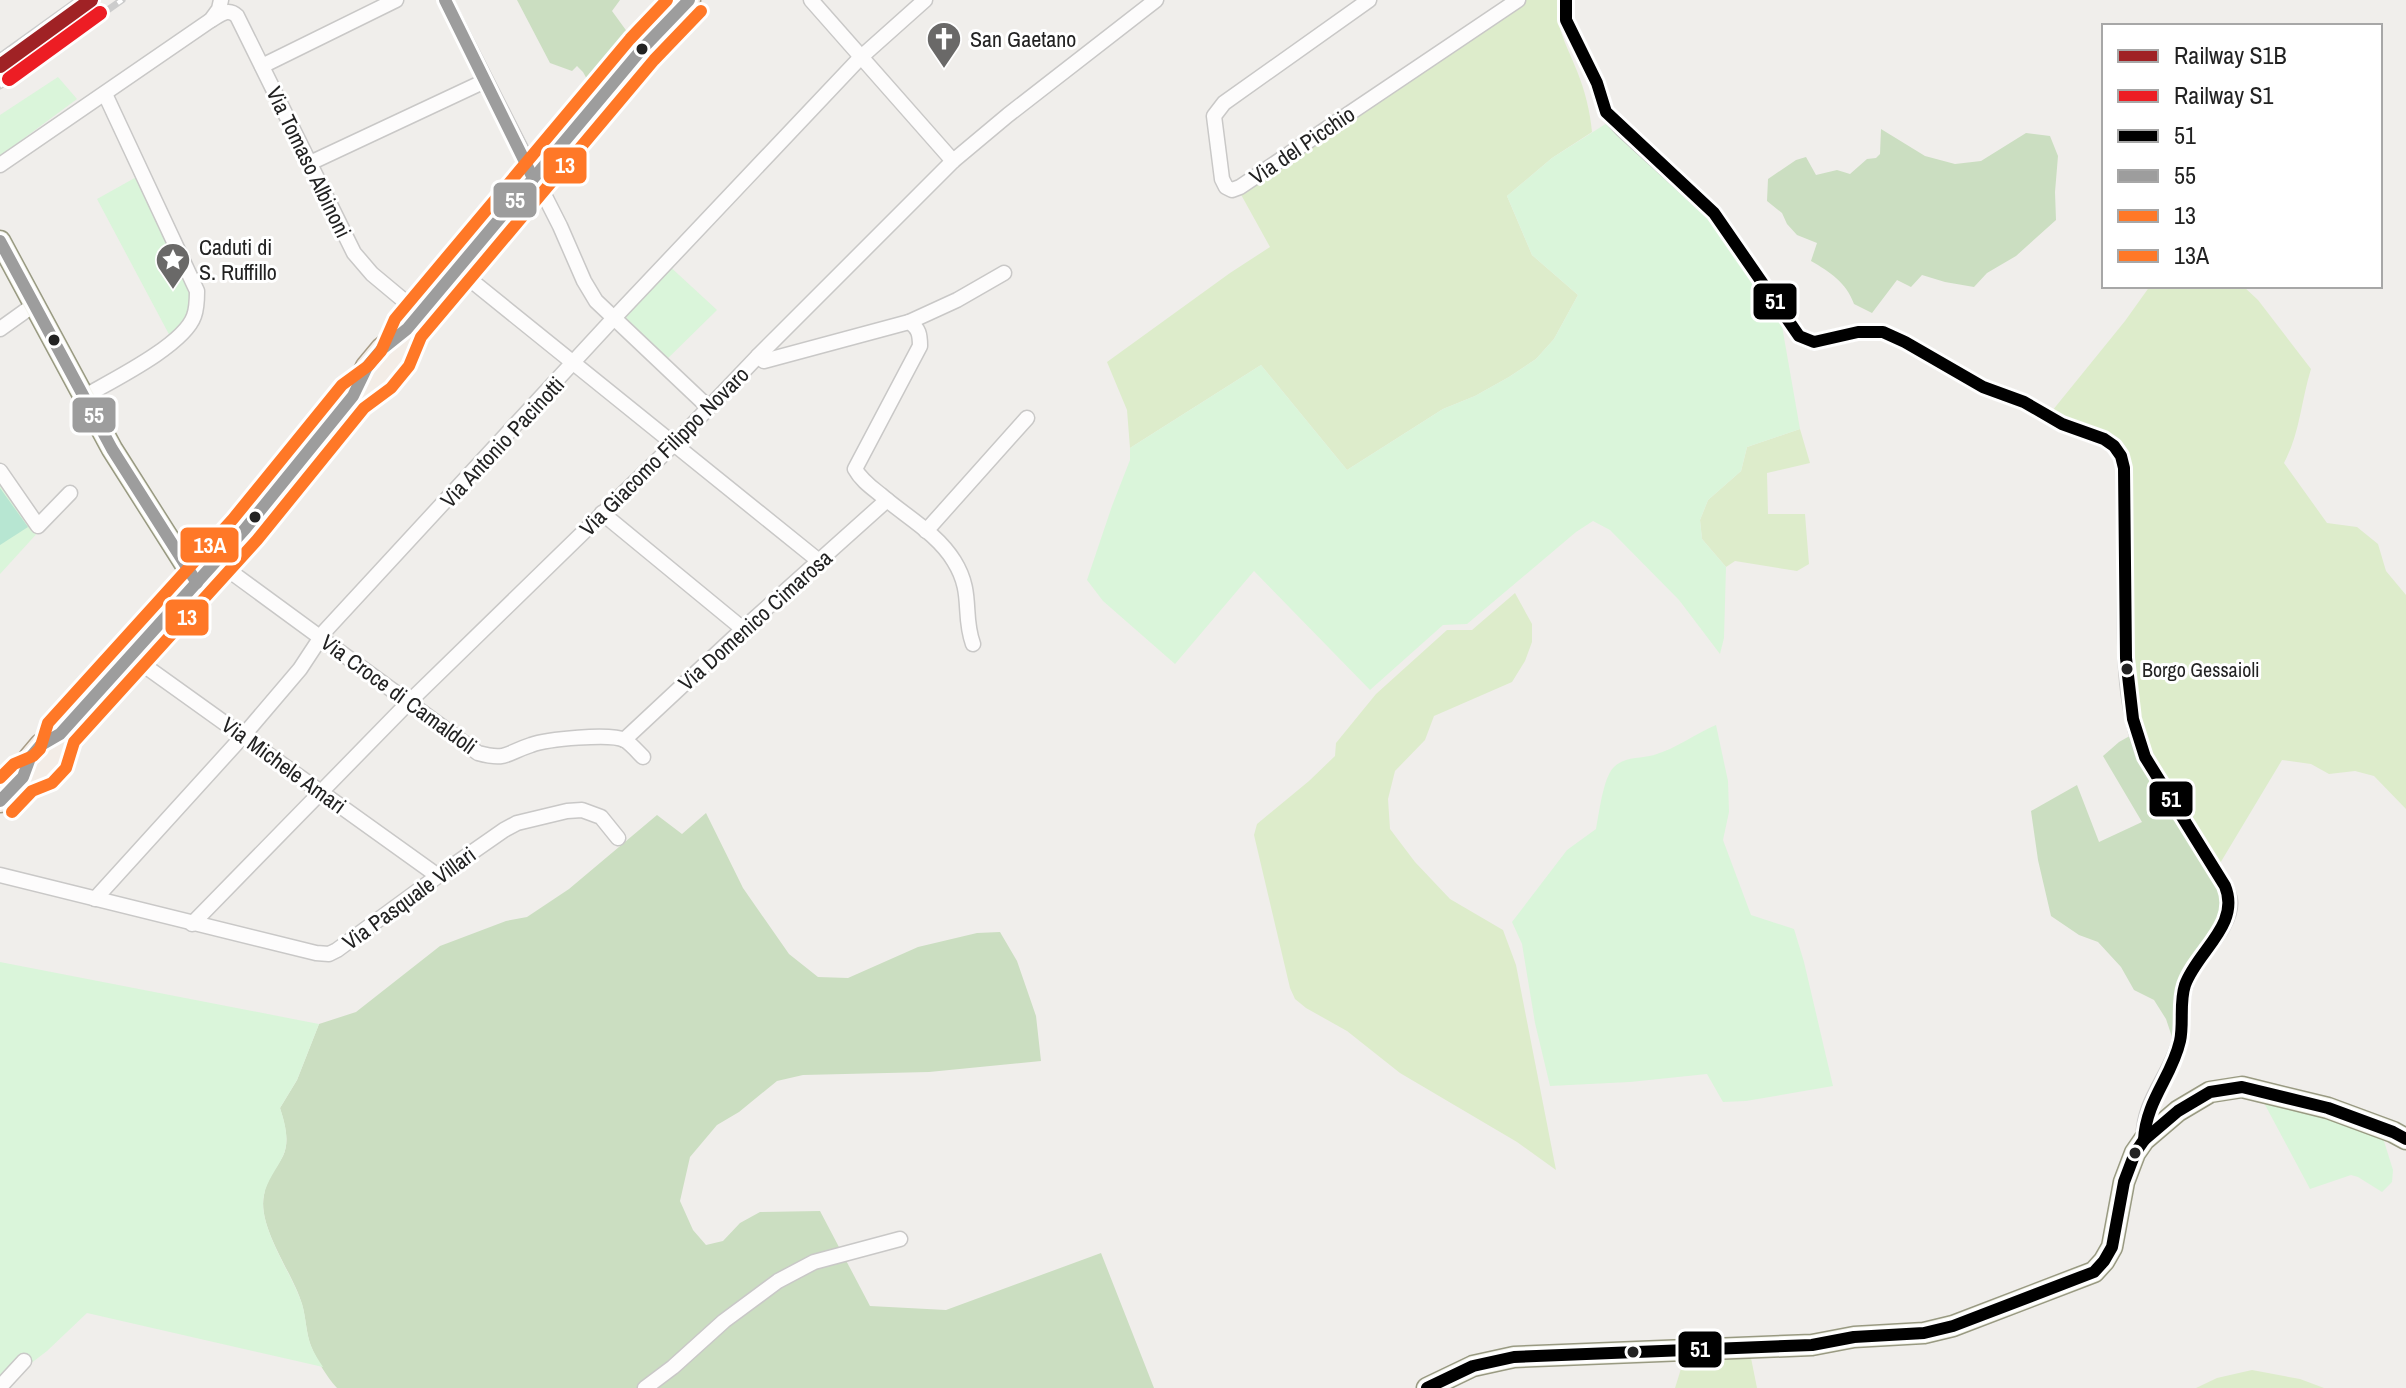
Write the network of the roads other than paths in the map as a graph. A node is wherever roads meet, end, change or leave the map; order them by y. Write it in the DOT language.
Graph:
graph roads {
  1 [pos="221,0"];
  2 [pos="396,0"];
  3 [pos="445,0"];
  4 [pos="689,0"];
  5 [pos="811,0"];
  6 [pos="925,0"];
  7 [pos="1369,0"];
  8 [pos="1518,0"];
  9 [pos="1566,0"];
  10 [pos="1153,1"];
  11 [pos="211,20"];
  12 [pos="860,58"];
  13 [pos="262,66"];
  14 [pos="485,81"];
  15 [pos="105,94"];
  16 [pos="953,161"];
  17 [pos="310,163"];
  18 [pos="0,165"];
  19 [pos="533,178"];
  20 [pos="0,241"];
  21 [pos="457,269"];
  22 [pos="1004,273"];
  23 [pos="35,304"];
  24 [pos="614,318"];
  25 [pos="414,321"];
  26 [pos="909,322"];
  27 [pos="0,329"];
  28 [pos="758,356"];
  29 [pos="575,364"];
  30 [pos="85,396"];
  31 [pos="708,407"];
  32 [pos="1027,418"];
  33 [pos="674,444"];
  34 [pos="0,471"];
  35 [pos="70,493"];
  36 [pos="887,500"];
  37 [pos="602,513"];
  38 [pos="926,531"];
  39 [pos="216,561"];
  40 [pos="819,561"];
  41 [pos="197,583"];
  42 [pos="743,629"];
  43 [pos="322,639"];
  44 [pos="973,644"];
  45 [pos="131,656"];
  46 [pos="408,703"];
  47 [pos="243,736"];
  48 [pos="624,740"];
  49 [pos="643,757"];
  50 [pos="9,786"];
  51 [pos="322,792"];
  52 [pos="618,838"];
  53 [pos="0,875"];
  54 [pos="438,876"];
  55 [pos="95,899"];
  56 [pos="192,924"];
  57 [pos="2406,1139"];
  58 [pos="2144,1140"];
  59 [pos="900,1239"];
  60 [pos="24,1361"];
  61 [pos="0,1387"];
  62 [pos="645,1388"];
  63 [pos="1427,1388"];
  1 -- 11 [label="street"];
  2 -- 13 [label="street"];
  3 -- 14 [label="street"];
  4 -- 19 [label="main road"];
  5 -- 12 [label="street"];
  6 -- 12 [label="street, Via Antonio Pacinotti"];
  7 -- 8 [label="street, Via del Picchio"];
  9 -- 58 [label="street"];
  10 -- 16 [label="street, Via Giacomo Filippo Novaro"];
  11 -- 13 [label="street, Via Tomaso Albinoni"];
  11 -- 15 [label="street"];
  12 -- 16 [label="street"];
  12 -- 24 [label="street, Via Antonio Pacinotti"];
  13 -- 17 [label="street, Via Tomaso Albinoni"];
  14 -- 17 [label="street"];
  14 -- 19 [label="street"];
  15 -- 18 [label="street"];
  15 -- 30 [label="street"];
  16 -- 28 [label="street, Via Giacomo Filippo Novaro"];
  17 -- 25 [label="street, Via Tomaso Albinoni"];
  19 -- 21 [label="main road"];
  19 -- 24 [label="street"];
  20 -- 23 [label="street"];
  21 -- 25 [label="main road"];
  21 -- 29 [label="street"];
  22 -- 26 [label="street"];
  23 -- 27 [label="street"];
  23 -- 30 [label="street"];
  24 -- 29 [label="street, Via Antonio Pacinotti"];
  24 -- 31 [label="street"];
  25 -- 39 [label="main road"];
  26 -- 28 [label="street"];
  26 -- 36 [label="street"];
  28 -- 31 [label="street, Via Giacomo Filippo Novaro"];
  29 -- 33 [label="street"];
  29 -- 43 [label="street, Via Antonio Pacinotti"];
  30 -- 41 [label="street"];
  31 -- 33 [label="street, Via Giacomo Filippo Novaro"];
  32 -- 38 [label="street"];
  33 -- 37 [label="street, Via Giacomo Filippo Novaro"];
  33 -- 40 [label="street"];
  34 -- 35 [label="street"];
  36 -- 38 [label="street"];
  36 -- 40 [label="street, Via Domenico Cimarosa"];
  37 -- 42 [label="street"];
  37 -- 46 [label="street, Via Giacomo Filippo Novaro"];
  38 -- 44 [label="street"];
  39 -- 41 [label="main road"];
  39 -- 43 [label="street, Via Croce di Camaldoli"];
  40 -- 42 [label="street, Via Domenico Cimarosa"];
  41 -- 45 [label="main road"];
  42 -- 48 [label="street, Via Domenico Cimarosa"];
  43 -- 46 [label="street, Via Croce di Camaldoli"];
  43 -- 47 [label="street, Via Antonio Pacinotti"];
  45 -- 47 [label="street, Via Michele Amari"];
  45 -- 50 [label="main road"];
  46 -- 48 [label="street, Via Croce di Camaldoli"];
  46 -- 51 [label="street, Via Giacomo Filippo Novaro"];
  47 -- 51 [label="street, Via Michele Amari"];
  47 -- 55 [label="street, Via Antonio Pacinotti"];
  48 -- 49 [label="street"];
  51 -- 54 [label="street, Via Michele Amari"];
  51 -- 56 [label="street, Via Giacomo Filippo Novaro"];
  52 -- 54 [label="street, Via Pasquale Villari"];
  53 -- 55 [label="street, Via Pasquale Villari"];
  54 -- 56 [label="street, Via Pasquale Villari"];
  55 -- 56 [label="street, Via Pasquale Villari"];
  57 -- 58 [label="street"];
  58 -- 63 [label="street"];
  59 -- 62 [label="street"];
  60 -- 61 [label="street"];
}
